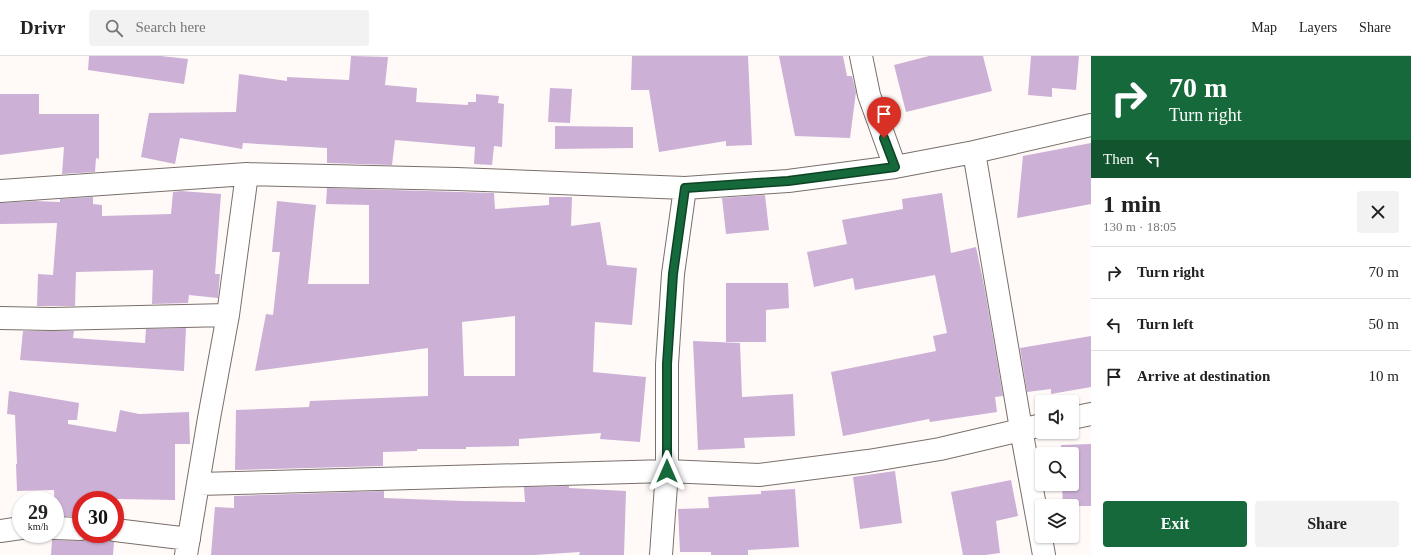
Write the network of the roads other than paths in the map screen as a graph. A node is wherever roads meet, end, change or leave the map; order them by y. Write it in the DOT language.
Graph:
graph roads {
  1 [pos="861,56"];
  2 [pos="1091,125"];
  3 [pos="974,152"];
  4 [pos="895,167"];
  5 [pos="247,174"];
  6 [pos="685,188"];
  7 [pos="0,191"];
  8 [pos="228,316"];
  9 [pos="0,318"];
  10 [pos="1091,414"];
  11 [pos="1079,417"];
  12 [pos="1035,426"];
  13 [pos="1021,429"];
  14 [pos="667,471"];
  15 [pos="198,484"];
  16 [pos="12,529"];
  17 [pos="0,531"];
  18 [pos="124,532"];
  19 [pos="188,547"];
  20 [pos="661,555"];
  21 [pos="1044,555"];
  1 -- 4 [label="street"];
  2 -- 3 [label="street"];
  3 -- 4 [label="street"];
  3 -- 13 [label="street"];
  4 -- 6 [label="street"];
  5 -- 6 [label="street"];
  5 -- 7 [label="street"];
  5 -- 8 [label="street"];
  6 -- 14 [label="street"];
  8 -- 9 [label="street"];
  8 -- 15 [label="street"];
  10 -- 11 [label="street"];
  12 -- 13 [label="street"];
  13 -- 14 [label="street"];
  13 -- 21 [label="street"];
  14 -- 15 [label="street"];
  14 -- 20 [label="street"];
  15 -- 19 [label="street"];
  16 -- 17 [label="street"];
  18 -- 19 [label="street"];
}
